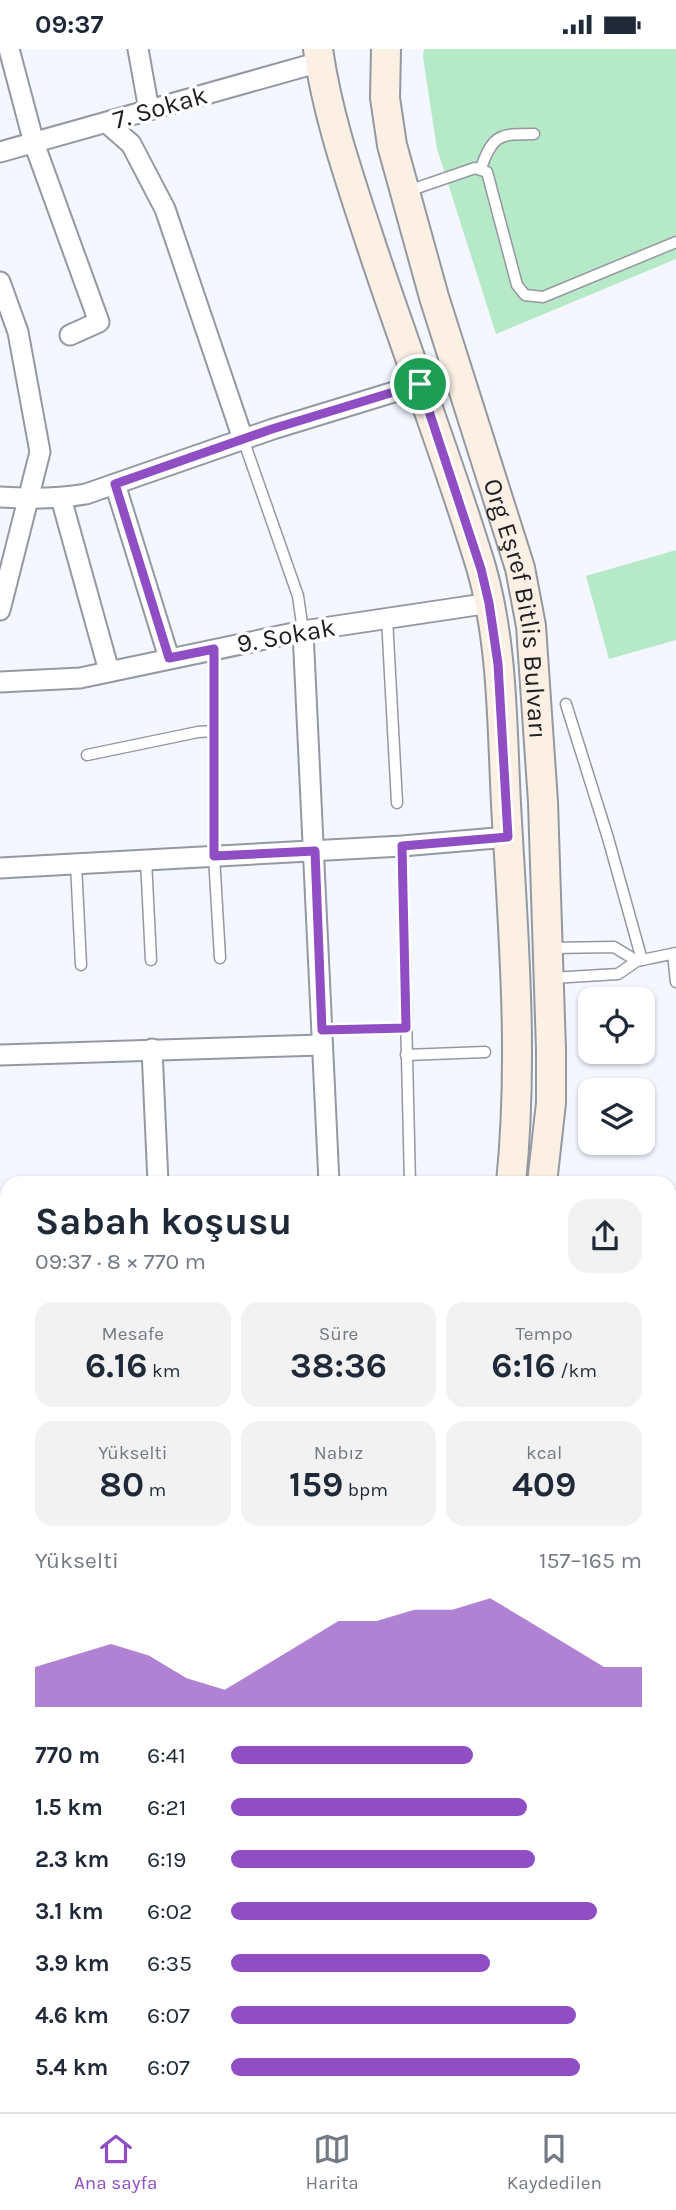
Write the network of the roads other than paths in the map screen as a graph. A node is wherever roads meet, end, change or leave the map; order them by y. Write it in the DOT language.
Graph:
graph roads {
  1 [pos="9,49"];
  2 [pos="138,49"];
  3 [pos="386,49"];
  4 [pos="319,55"];
  5 [pos="149,110"];
  6 [pos="107,123"];
  7 [pos="534,134"];
  8 [pos="34,143"];
  9 [pos="0,152"];
  10 [pos="481,169"];
  11 [pos="404,192"];
  12 [pos="676,242"];
  13 [pos="0,282"];
  14 [pos="70,335"];
  15 [pos="420,384"];
  16 [pos="243,439"];
  17 [pos="115,484"];
  18 [pos="0,497"];
  19 [pos="61,498"];
  20 [pos="28,499"];
  21 [pos="489,603"];
  22 [pos="0,610"];
  23 [pos="387,618"];
  24 [pos="303,631"];
  25 [pos="214,649"];
  26 [pos="169,658"];
  27 [pos="109,671"];
  28 [pos="0,683"];
  29 [pos="566,704"];
  30 [pos="214,731"];
  31 [pos="87,755"];
  32 [pos="397,803"];
  33 [pos="508,837"];
  34 [pos="402,846"];
  35 [pos="315,851"];
  36 [pos="214,856"];
  37 [pos="146,860"];
  38 [pos="76,864"];
  39 [pos="0,868"];
  40 [pos="547,948"];
  41 [pos="674,954"];
  42 [pos="220,958"];
  43 [pos="151,960"];
  44 [pos="640,960"];
  45 [pos="81,965"];
  46 [pos="548,978"];
  47 [pos="676,982"];
  48 [pos="406,1028"];
  49 [pos="322,1037"];
  50 [pos="152,1049"];
  51 [pos="485,1052"];
  52 [pos="0,1055"];
  53 [pos="406,1055"];
  54 [pos="158,1176"];
  55 [pos="329,1176"];
  56 [pos="410,1176"];
  57 [pos="512,1176"];
  58 [pos="545,1176"];
  1 -- 8 [label="street"];
  2 -- 5 [label="street"];
  3 -- 11 [label="main road, Org Eşref Bitlis Bulvarı"];
  4 -- 5 [label="street, 7. Sokak"];
  4 -- 15 [label="main road"];
  5 -- 6 [label="street, 7. Sokak"];
  6 -- 8 [label="street, 7. Sokak"];
  6 -- 16 [label="street"];
  7 -- 10 [label="lane"];
  8 -- 9 [label="street, 7. Sokak"];
  8 -- 14 [label="street"];
  10 -- 11 [label="lane"];
  10 -- 12 [label="lane"];
  11 -- 40 [label="main road, Org Eşref Bitlis Bulvarı"];
  13 -- 20 [label="street"];
  15 -- 16 [label="street"];
  15 -- 21 [label="main road"];
  16 -- 17 [label="street"];
  16 -- 24 [label="lane"];
  17 -- 19 [label="street"];
  17 -- 26 [label="street"];
  18 -- 20 [label="street"];
  19 -- 20 [label="street"];
  19 -- 27 [label="street"];
  20 -- 22 [label="street"];
  21 -- 23 [label="street, 9. Sokak"];
  21 -- 33 [label="main road"];
  23 -- 24 [label="street, 9. Sokak"];
  23 -- 32 [label="lane"];
  24 -- 25 [label="street, 9. Sokak"];
  24 -- 35 [label="street"];
  25 -- 26 [label="street, 9. Sokak"];
  25 -- 30 [label="lane"];
  26 -- 27 [label="street, 9. Sokak"];
  27 -- 28 [label="street, 9. Sokak"];
  29 -- 44 [label="lane"];
  30 -- 31 [label="lane"];
  30 -- 36 [label="lane"];
  33 -- 34 [label="street"];
  33 -- 57 [label="main road"];
  34 -- 35 [label="street"];
  34 -- 48 [label="lane"];
  35 -- 36 [label="street"];
  35 -- 49 [label="street"];
  36 -- 37 [label="street"];
  36 -- 42 [label="lane"];
  37 -- 38 [label="street"];
  37 -- 43 [label="lane"];
  38 -- 39 [label="street"];
  38 -- 45 [label="lane"];
  40 -- 44 [label="lane"];
  40 -- 46 [label="main road, Org Eşref Bitlis Bulvarı"];
  41 -- 44 [label="lane"];
  41 -- 47 [label="lane"];
  44 -- 46 [label="lane"];
  46 -- 58 [label="main road, Org Eşref Bitlis Bulvarı"];
  48 -- 49 [label="lane"];
  48 -- 53 [label="lane"];
  49 -- 50 [label="street"];
  49 -- 55 [label="street"];
  50 -- 52 [label="street"];
  50 -- 54 [label="street"];
  51 -- 53 [label="lane"];
  53 -- 56 [label="lane"];
}
